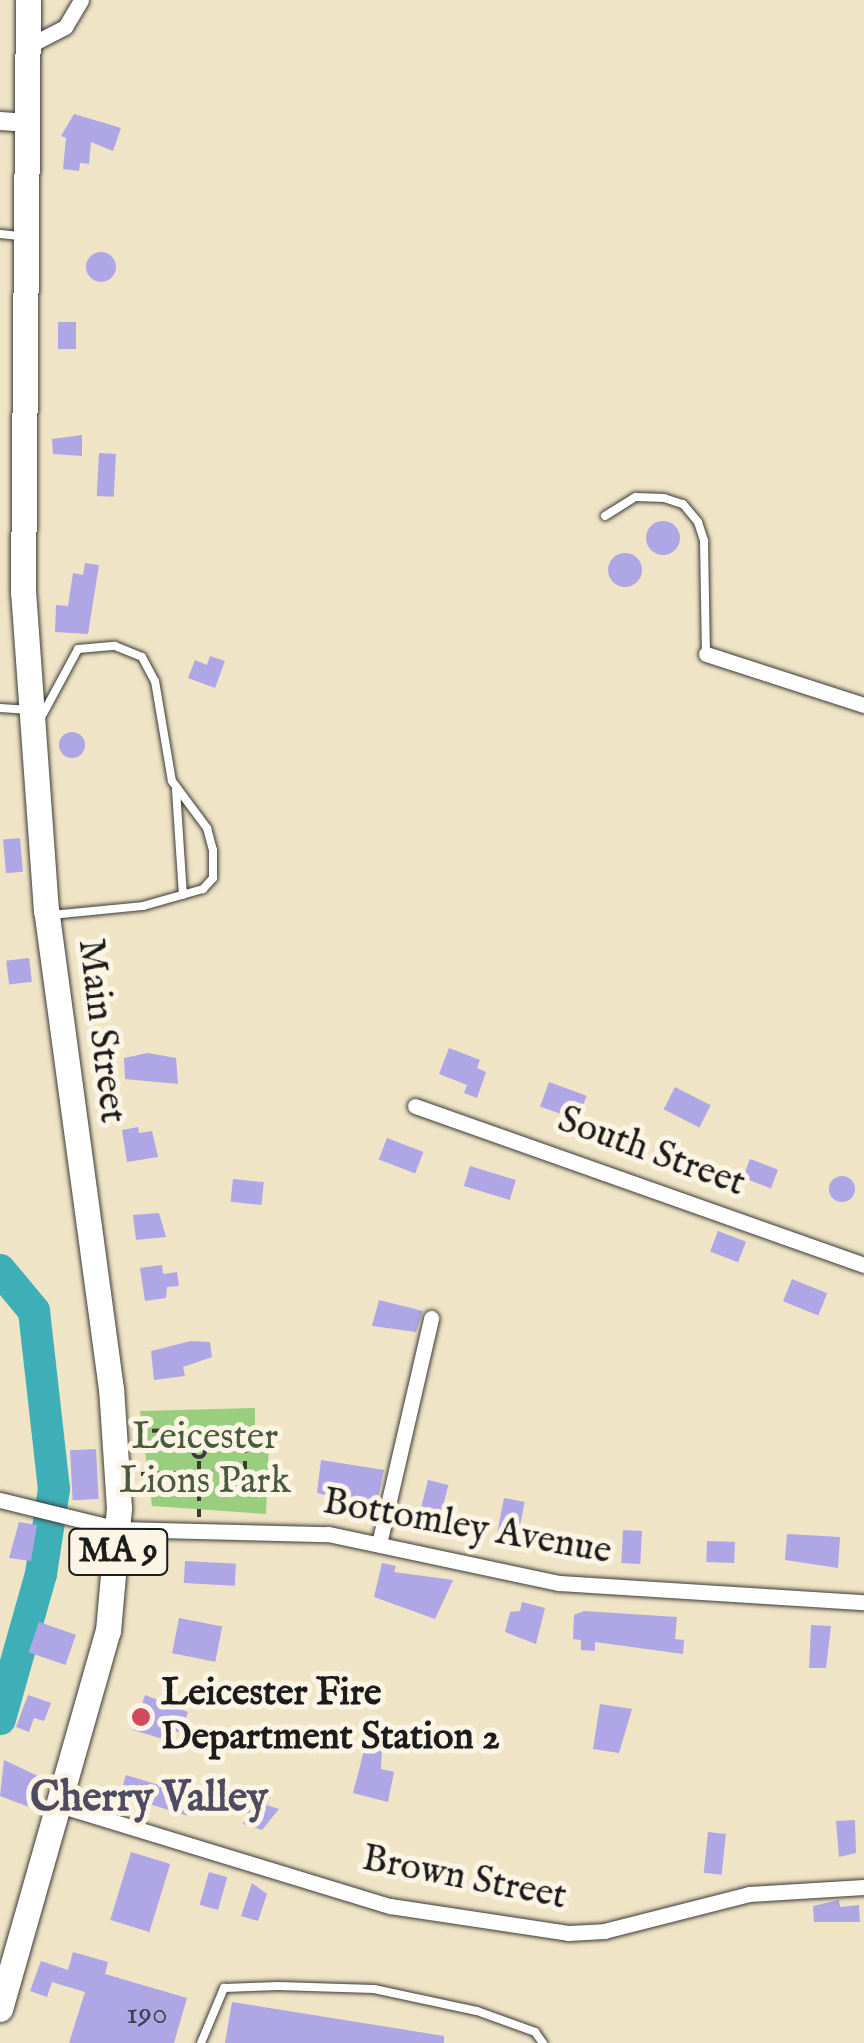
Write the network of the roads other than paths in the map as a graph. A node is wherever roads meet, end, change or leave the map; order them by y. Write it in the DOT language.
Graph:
graph roads {
  1 [pos="82,0"];
  2 [pos="31,1"];
  3 [pos="28,46"];
  4 [pos="0,121"];
  5 [pos="27,123"];
  6 [pos="12,235"];
  7 [pos="605,516"];
  8 [pos="706,654"];
  9 [pos="864,705"];
  10 [pos="0,708"];
  11 [pos="31,720"];
  12 [pos="176,790"];
  13 [pos="183,896"];
  14 [pos="47,916"];
  15 [pos="415,1106"];
  16 [pos="864,1266"];
  17 [pos="432,1318"];
  18 [pos="0,1500"];
  19 [pos="118,1530"];
  20 [pos="379,1544"];
  21 [pos="864,1602"];
  22 [pos="59,1805"];
  23 [pos="864,1887"];
  24 [pos="0,2009"];
  25 [pos="201,2043"];
  26 [pos="543,2043"];
  1 -- 3 [label="street"];
  2 -- 3 [label="highway, Main Street / MA 9"];
  3 -- 5 [label="highway, Main Street / MA 9"];
  4 -- 5 [label="street"];
  5 -- 6 [label="highway, Main Street / MA 9"];
  6 -- 11 [label="highway, Main Street / MA 9"];
  7 -- 8 [label="lane"];
  8 -- 9 [label="street"];
  10 -- 11 [label="lane"];
  11 -- 12 [label="lane"];
  11 -- 14 [label="highway, Main Street / MA 9"];
  12 -- 13 [label="lane"];
  12 -- 13 [label="lane"];
  13 -- 14 [label="lane"];
  14 -- 19 [label="highway, Main Street / MA 9"];
  15 -- 16 [label="street, South Street"];
  17 -- 20 [label="street"];
  18 -- 19 [label="street, Bottomley Avenue"];
  19 -- 20 [label="street, Bottomley Avenue"];
  19 -- 22 [label="highway, Main Street / MA 9"];
  20 -- 21 [label="street, Bottomley Avenue"];
  22 -- 23 [label="street, Brown Street"];
  22 -- 24 [label="highway, Main Street / MA 9"];
  25 -- 26 [label="lane"];
}
